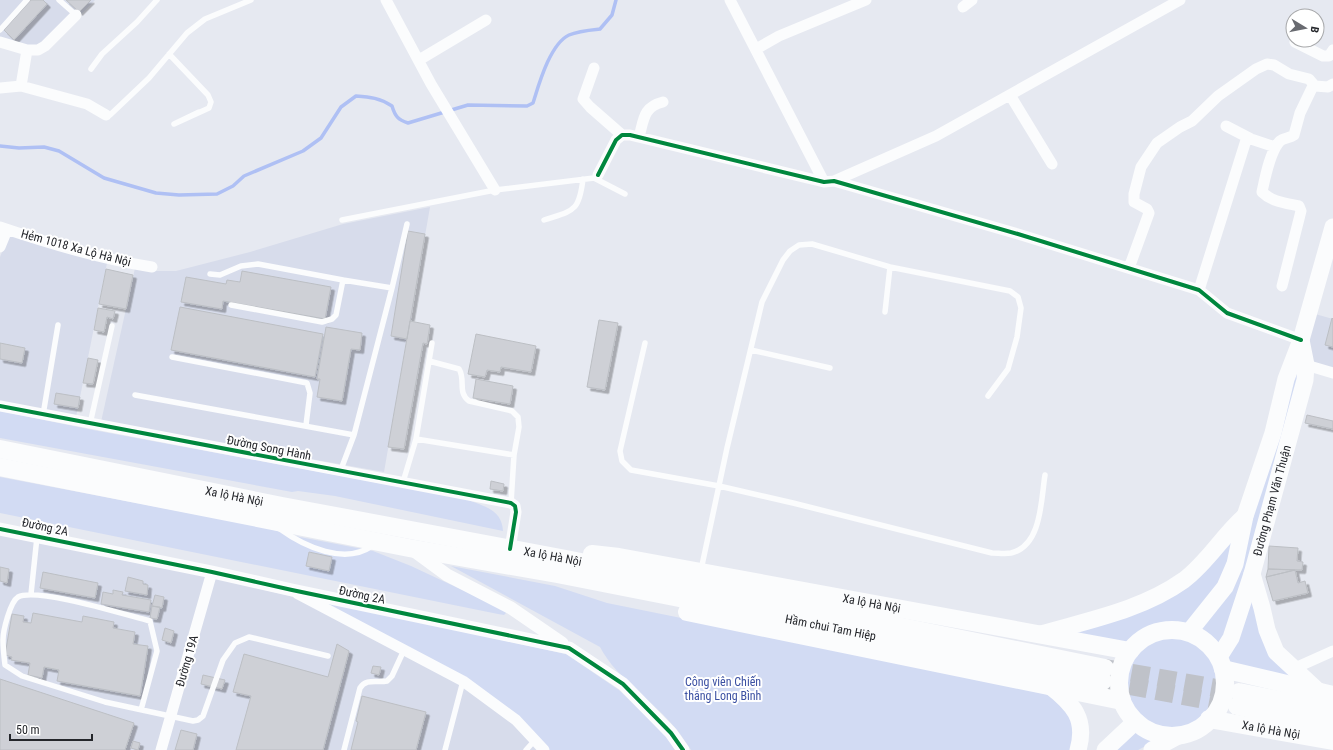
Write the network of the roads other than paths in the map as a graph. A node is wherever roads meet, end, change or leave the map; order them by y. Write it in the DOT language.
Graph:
graph roads {
  1 [pos="27,0"];
  2 [pos="59,0"];
  3 [pos="157,0"];
  4 [pos="252,0"];
  5 [pos="386,0"];
  6 [pos="730,0"];
  7 [pos="866,0"];
  8 [pos="972,0"];
  9 [pos="1180,0"];
  10 [pos="963,7"];
  11 [pos="76,15"];
  12 [pos="486,20"];
  13 [pos="0,30"];
  14 [pos="0,42"];
  15 [pos="1308,48"];
  16 [pos="756,49"];
  17 [pos="27,50"];
  18 [pos="1333,50"];
  19 [pos="169,54"];
  20 [pos="419,60"];
  21 [pos="594,68"];
  22 [pos="91,69"];
  23 [pos="1333,84"];
  24 [pos="21,86"];
  25 [pos="1315,86"];
  26 [pos="0,88"];
  27 [pos="1010,95"];
  28 [pos="662,102"];
  29 [pos="199,112"];
  30 [pos="106,114"];
  31 [pos="1226,126"];
  32 [pos="622,135"];
  33 [pos="639,137"];
  34 [pos="1247,137"];
  35 [pos="1275,147"];
  36 [pos="1052,164"];
  37 [pos="596,176"];
  38 [pos="583,179"];
  39 [pos="829,182"];
  40 [pos="495,190"];
  41 [pos="625,194"];
  42 [pos="342,220"];
  43 [pos="544,220"];
  44 [pos="407,224"];
  45 [pos="1333,227"];
  46 [pos="4,228"];
  47 [pos="0,247"];
  48 [pos="152,267"];
  49 [pos="890,267"];
  50 [pos="1129,268"];
  51 [pos="210,274"];
  52 [pos="343,280"];
  53 [pos="1282,286"];
  54 [pos="392,288"];
  55 [pos="1199,290"];
  56 [pos="231,305"];
  57 [pos="885,312"];
  58 [pos="58,325"];
  59 [pos="112,326"];
  60 [pos="1301,340"];
  61 [pos="432,343"];
  62 [pos="645,344"];
  63 [pos="751,350"];
  64 [pos="172,357"];
  65 [pos="429,361"];
  66 [pos="1306,365"];
  67 [pos="830,368"];
  68 [pos="1333,373"];
  69 [pos="135,395"];
  70 [pos="988,396"];
  71 [pos="0,406"];
  72 [pos="43,415"];
  73 [pos="90,424"];
  74 [pos="306,425"];
  75 [pos="354,435"];
  76 [pos="416,439"];
  77 [pos="0,449"];
  78 [pos="514,455"];
  79 [pos="0,467"];
  80 [pos="340,472"];
  81 [pos="1046,474"];
  82 [pos="402,482"];
  83 [pos="719,486"];
  84 [pos="511,503"];
  85 [pos="1245,516"];
  86 [pos="0,528"];
  87 [pos="38,536"];
  88 [pos="410,548"];
  89 [pos="510,549"];
  90 [pos="562,566"];
  91 [pos="212,572"];
  92 [pos="701,572"];
  93 [pos="1252,574"];
  94 [pos="292,590"];
  95 [pos="31,594"];
  96 [pos="1189,632"];
  97 [pos="1041,634"];
  98 [pos="569,648"];
  99 [pos="404,650"];
  100 [pos="1333,650"];
  101 [pos="1130,651"];
  102 [pos="328,656"];
  103 [pos="1221,663"];
  104 [pos="1295,668"];
  105 [pos="1104,675"];
  106 [pos="462,681"];
  107 [pos="1050,686"];
  108 [pos="1325,693"];
  109 [pos="1122,701"];
  110 [pos="141,710"];
  111 [pos="1333,711"];
  112 [pos="172,715"];
  113 [pos="1209,720"];
  114 [pos="1136,721"];
  115 [pos="1333,726"];
  116 [pos="1178,736"];
  117 [pos="536,739"];
  118 [pos="1333,741"];
  119 [pos="161,750"];
  120 [pos="344,750"];
  121 [pos="445,750"];
  122 [pos="526,750"];
  123 [pos="544,750"];
  124 [pos="683,750"];
  125 [pos="1078,750"];
  126 [pos="1105,750"];
  127 [pos="1152,750"];
  1 -- 13 [label="lane"];
  2 -- 11 [label="lane"];
  3 -- 22 [label="lane"];
  4 -- 19 [label="lane"];
  5 -- 20 [label="street"];
  6 -- 16 [label="street"];
  7 -- 16 [label="street"];
  8 -- 10 [label="street"];
  9 -- 27 [label="street"];
  11 -- 17 [label="street"];
  12 -- 20 [label="street"];
  14 -- 17 [label="street"];
  15 -- 18 [label="street"];
  16 -- 39 [label="street"];
  17 -- 24 [label="street"];
  19 -- 29 [label="lane"];
  19 -- 30 [label="lane"];
  20 -- 40 [label="street"];
  21 -- 32 [label="street"];
  23 -- 25 [label="street"];
  24 -- 26 [label="street"];
  24 -- 30 [label="street"];
  25 -- 35 [label="street"];
  25 -- 50 [label="street"];
  27 -- 36 [label="street"];
  27 -- 39 [label="street"];
  28 -- 33 [label="street"];
  31 -- 34 [label="street"];
  32 -- 33 [label="street"];
  32 -- 37 [label="street"];
  33 -- 39 [label="street"];
  34 -- 35 [label="street"];
  34 -- 55 [label="street"];
  35 -- 53 [label="street"];
  37 -- 38 [label="lane"];
  37 -- 41 [label="lane"];
  38 -- 40 [label="lane"];
  38 -- 43 [label="lane"];
  39 -- 50 [label="street"];
  40 -- 42 [label="lane"];
  44 -- 54 [label="lane"];
  45 -- 60 [label="main road, Đường Phạm Văn Thuận"];
  46 -- 47 [label="street"];
  46 -- 48 [label="street, Hẻm 1018 Xa Lộ Hà Nội"];
  49 -- 57 [label="lane"];
  49 -- 63 [label="lane"];
  49 -- 70 [label="lane"];
  50 -- 55 [label="street"];
  51 -- 52 [label="lane"];
  52 -- 54 [label="lane"];
  52 -- 56 [label="lane"];
  54 -- 75 [label="lane"];
  55 -- 60 [label="street"];
  58 -- 72 [label="lane"];
  59 -- 73 [label="lane"];
  60 -- 66 [label="main road, Đường Phạm Văn Thuận"];
  60 -- 85 [label="main road, Đường Phạm Văn Thuận"];
  61 -- 65 [label="lane"];
  62 -- 83 [label="lane"];
  63 -- 67 [label="lane"];
  63 -- 83 [label="lane"];
  64 -- 74 [label="lane"];
  65 -- 76 [label="lane"];
  65 -- 78 [label="lane"];
  66 -- 68 [label="street"];
  66 -- 93 [label="main road, Đường Phạm Văn Thuận"];
  69 -- 74 [label="lane"];
  71 -- 72 [label="street, Đường Song Hành"];
  72 -- 73 [label="street, Đường Song Hành"];
  73 -- 80 [label="street, Đường Song Hành"];
  74 -- 75 [label="lane"];
  75 -- 80 [label="lane"];
  76 -- 78 [label="lane"];
  76 -- 82 [label="lane"];
  77 -- 89 [label="highway, Xa lộ Hà Nội"];
  78 -- 84 [label="lane"];
  79 -- 88 [label="highway, Xa lộ Hà Nội"];
  80 -- 82 [label="street, Đường Song Hành"];
  81 -- 83 [label="lane"];
  82 -- 84 [label="street, Đường Song Hành"];
  83 -- 92 [label="lane"];
  84 -- 89 [label="street"];
  85 -- 96 [label="main road, Đường Phạm Văn Thuận"];
  85 -- 97 [label="main road"];
  86 -- 87 [label="street, Đường 2A"];
  87 -- 91 [label="street, Đường 2A"];
  87 -- 95 [label="lane"];
  88 -- 90 [label="highway, Xa lộ Hà Nội"];
  88 -- 98 [label="street"];
  89 -- 90 [label="highway, Xa lộ Hà Nội"];
  90 -- 92 [label="highway, Xa lộ Hà Nội"];
  90 -- 105 [label="highway, Hầm chui Tam Hiệp"];
  90 -- 107 [label="highway, Xa lộ Hà Nội"];
  91 -- 94 [label="street, Đường 2A"];
  91 -- 112 [label="street, Đường 19A"];
  92 -- 97 [label="highway, Xa lộ Hà Nội"];
  93 -- 103 [label="main road, Đường Phạm Văn Thuận"];
  93 -- 104 [label="main road"];
  94 -- 98 [label="street, Đường 2A"];
  94 -- 99 [label="street"];
  95 -- 110 [label="lane"];
  95 -- 110 [label="lane"];
  96 -- 101 [label="highway"];
  96 -- 103 [label="highway"];
  97 -- 101 [label="highway, Xa lộ Hà Nội"];
  98 -- 124 [label="street, Đường 2A"];
  99 -- 106 [label="street"];
  99 -- 120 [label="lane"];
  100 -- 104 [label="street"];
  101 -- 109 [label="highway"];
  102 -- 112 [label="lane"];
  103 -- 108 [label="highway"];
  103 -- 113 [label="highway"];
  104 -- 108 [label="main road"];
  106 -- 117 [label="street"];
  106 -- 121 [label="lane"];
  107 -- 109 [label="highway, Xa lộ Hà Nội"];
  107 -- 125 [label="main road"];
  109 -- 114 [label="highway"];
  110 -- 112 [label="lane"];
  111 -- 115 [label="highway"];
  112 -- 119 [label="street, Đường 19A"];
  113 -- 116 [label="highway"];
  113 -- 118 [label="highway, Xa lộ Hà Nội"];
  114 -- 116 [label="highway"];
  114 -- 126 [label="main road"];
  116 -- 127 [label="main road"];
  117 -- 122 [label="lane"];
  117 -- 123 [label="street"];
}
